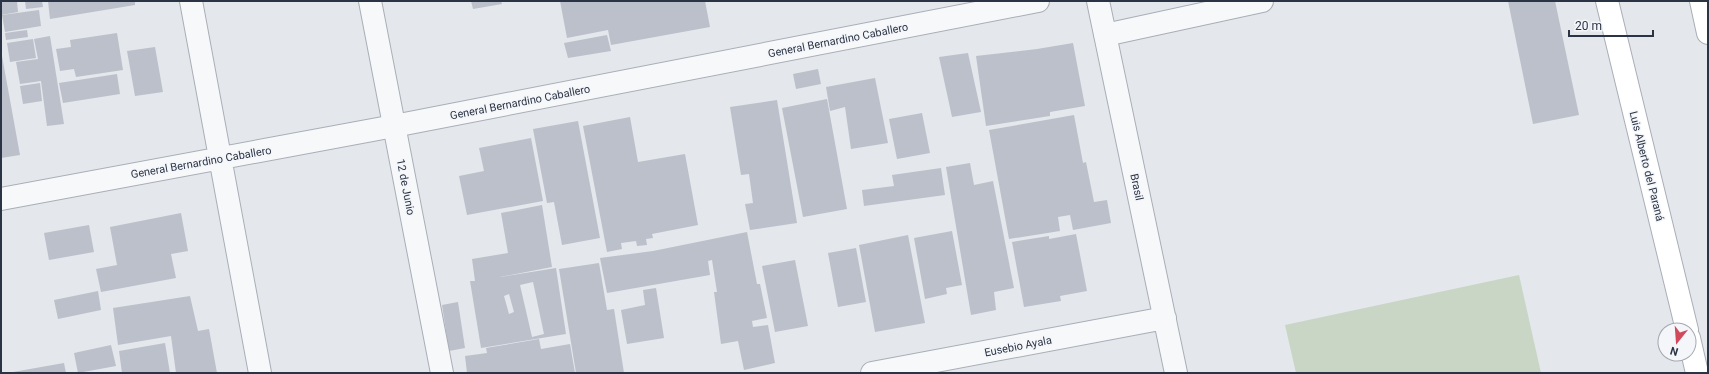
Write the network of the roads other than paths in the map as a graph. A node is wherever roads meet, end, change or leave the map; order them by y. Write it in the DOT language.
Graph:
graph roads {
  1 [pos="191,1"];
  2 [pos="370,1"];
  3 [pos="1038,1"];
  4 [pos="1098,1"];
  5 [pos="1262,1"];
  6 [pos="1607,1"];
  7 [pos="1701,1"];
  8 [pos="1708,33"];
  9 [pos="1105,35"];
  10 [pos="394,126"];
  11 [pos="221,158"];
  12 [pos="1,199"];
  13 [pos="1164,318"];
  14 [pos="1685,322"];
  15 [pos="1695,362"];
  16 [pos="260,373"];
  17 [pos="442,373"];
  18 [pos="872,373"];
  19 [pos="1176,373"];
  20 [pos="1698,373"];
  1 -- 11 [label="street"];
  2 -- 10 [label="street, 12 de Junio"];
  3 -- 10 [label="street, General Bernardino Caballero"];
  4 -- 9 [label="street, Brasil"];
  5 -- 9 [label="street"];
  6 -- 14 [label="main road, Luis Alberto del Paraná"];
  7 -- 8 [label="main road"];
  9 -- 13 [label="street, Brasil"];
  10 -- 11 [label="street, General Bernardino Caballero"];
  10 -- 17 [label="street, 12 de Junio"];
  11 -- 12 [label="street, General Bernardino Caballero"];
  11 -- 16 [label="street"];
  13 -- 18 [label="street, Eusebio Ayala"];
  13 -- 19 [label="street, Brasil"];
  15 -- 20 [label="main road"];
}
